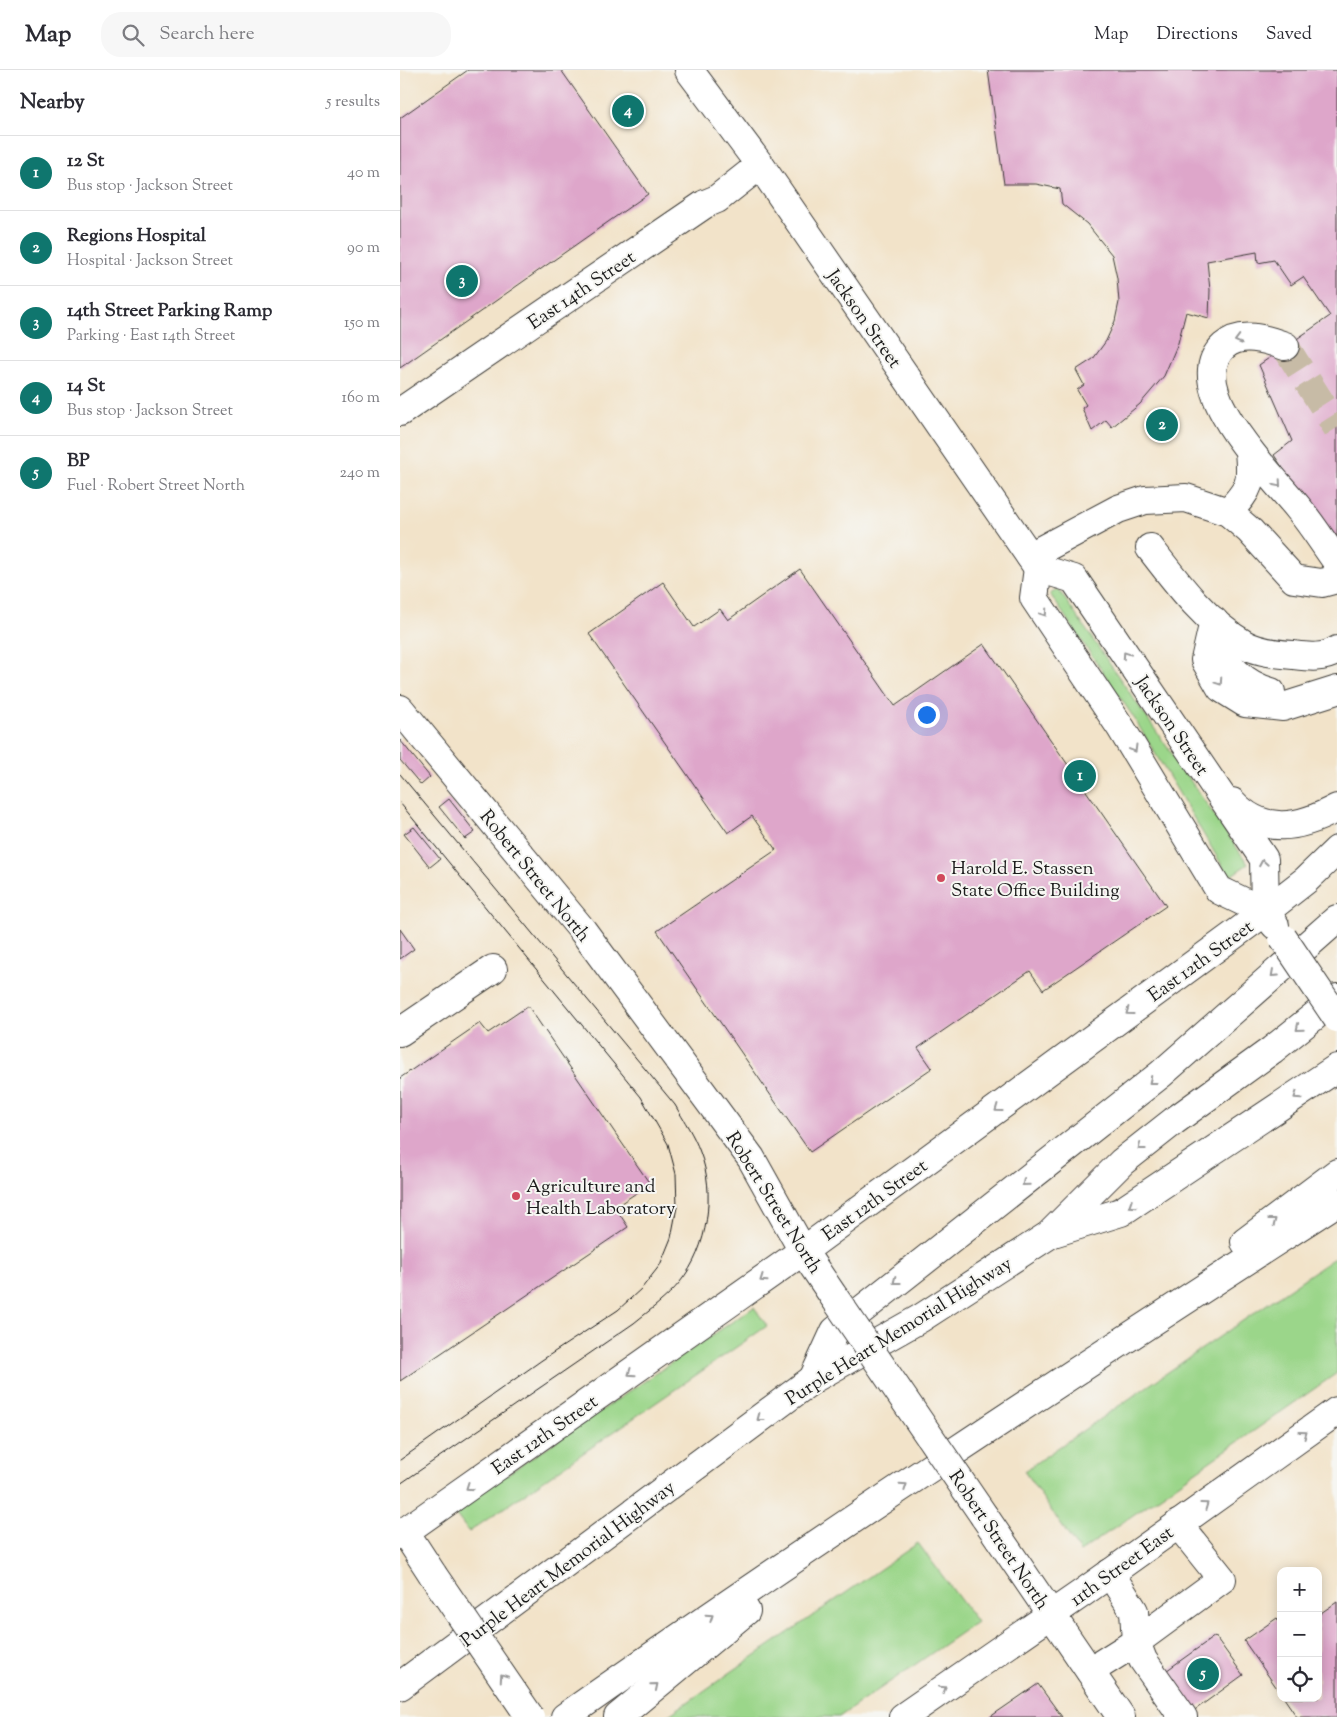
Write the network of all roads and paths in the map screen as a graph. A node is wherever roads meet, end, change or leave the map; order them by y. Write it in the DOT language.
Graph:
graph roads {
  1 [pos="689,70"];
  2 [pos="760,165"];
  3 [pos="1285,346"];
  4 [pos="400,412"];
  5 [pos="1249,451"];
  6 [pos="1228,512"];
  7 [pos="1150,548"];
  8 [pos="1034,562"];
  9 [pos="1337,562"];
  10 [pos="1337,579"];
  11 [pos="1212,627"];
  12 [pos="1332,653"];
  13 [pos="1328,693"];
  14 [pos="400,709"];
  15 [pos="1203,771"];
  16 [pos="1337,808"];
  17 [pos="1337,850"];
  18 [pos="1265,912"];
  19 [pos="1337,919"];
  20 [pos="493,969"];
  21 [pos="1337,998"];
  22 [pos="1337,1018"];
  23 [pos="400,1032"];
  24 [pos="1337,1068"];
  25 [pos="1337,1173"];
  26 [pos="1337,1202"];
  27 [pos="1048,1234"];
  28 [pos="803,1251"];
  29 [pos="813,1379"];
  30 [pos="1037,1396"];
  31 [pos="1337,1411"];
  32 [pos="864,1513"];
  33 [pos="1178,1524"];
  34 [pos="402,1534"];
  35 [pos="1110,1573"];
  36 [pos="1051,1615"];
  37 [pos="1136,1642"];
  38 [pos="669,1644"];
  39 [pos="1090,1671"];
  40 [pos="400,1686"];
  41 [pos="530,1717"];
  42 [pos="557,1717"];
  43 [pos="565,1717"];
  44 [pos="618,1717"];
  45 [pos="903,1717"];
  46 [pos="1121,1717"];
  47 [pos="1183,1717"];
  1 -- 2 [label="main road, Jackson Street"];
  2 -- 4 [label="main road, East 14th Street"];
  2 -- 8 [label="main road, Jackson Street"];
  3 -- 5 [label="main road, one-way"];
  5 -- 6 [label="main road"];
  5 -- 9 [label="main road, one-way"];
  6 -- 8 [label="main road"];
  6 -- 10 [label="main road"];
  7 -- 11 [label="main road"];
  15 -- 8 [label="main road, Jackson Street, one-way"];
  8 -- 18 [label="main road, one-way"];
  11 -- 12 [label="main road"];
  11 -- 13 [label="main road, one-way"];
  14 -- 28 [label="main road, Robert Street North"];
  15 -- 16 [label="main road"];
  18 -- 15 [label="main road, Jackson Street, one-way"];
  17 -- 18 [label="main road, East 12th Street"];
  18 -- 22 [label="main road, bridge"];
  18 -- 28 [label="main road, East 12th Street, one-way"];
  19 -- 29 [label="main road, one-way"];
  20 -- 23 [label="main road"];
  21 -- 27 [label="main road, Purple Heart Memorial Highway, one-way"];
  24 -- 27 [label="main road, one-way"];
  30 -- 25 [label="main road, one-way"];
  26 -- 30 [label="main road"];
  27 -- 29 [label="main road, Purple Heart Memorial Highway"];
  28 -- 34 [label="main road, East 12th Street, one-way"];
  28 -- 36 [label="main road, Robert Street North, bridge"];
  29 -- 40 [label="main road, Purple Heart Memorial Highway, one-way"];
  32 -- 30 [label="main road, one-way"];
  33 -- 31 [label="main road, 11th Street East, one-way"];
  38 -- 32 [label="main road, one-way"];
  44 -- 32 [label="main road, one-way"];
  33 -- 35 [label="main road, 11th Street East"];
  33 -- 37 [label="main road"];
  41 -- 34 [label="main road, one-way, bridge"];
  35 -- 36 [label="main road, 11th Street East"];
  35 -- 37 [label="main road"];
  36 -- 39 [label="main road, Robert Street North"];
  45 -- 36 [label="main road, 11th Street East, one-way"];
  37 -- 39 [label="main road"];
  37 -- 47 [label="main road"];
  38 -- 42 [label="main road"];
  38 -- 43 [label="main road"];
  39 -- 46 [label="main road, Robert Street North"];
}
